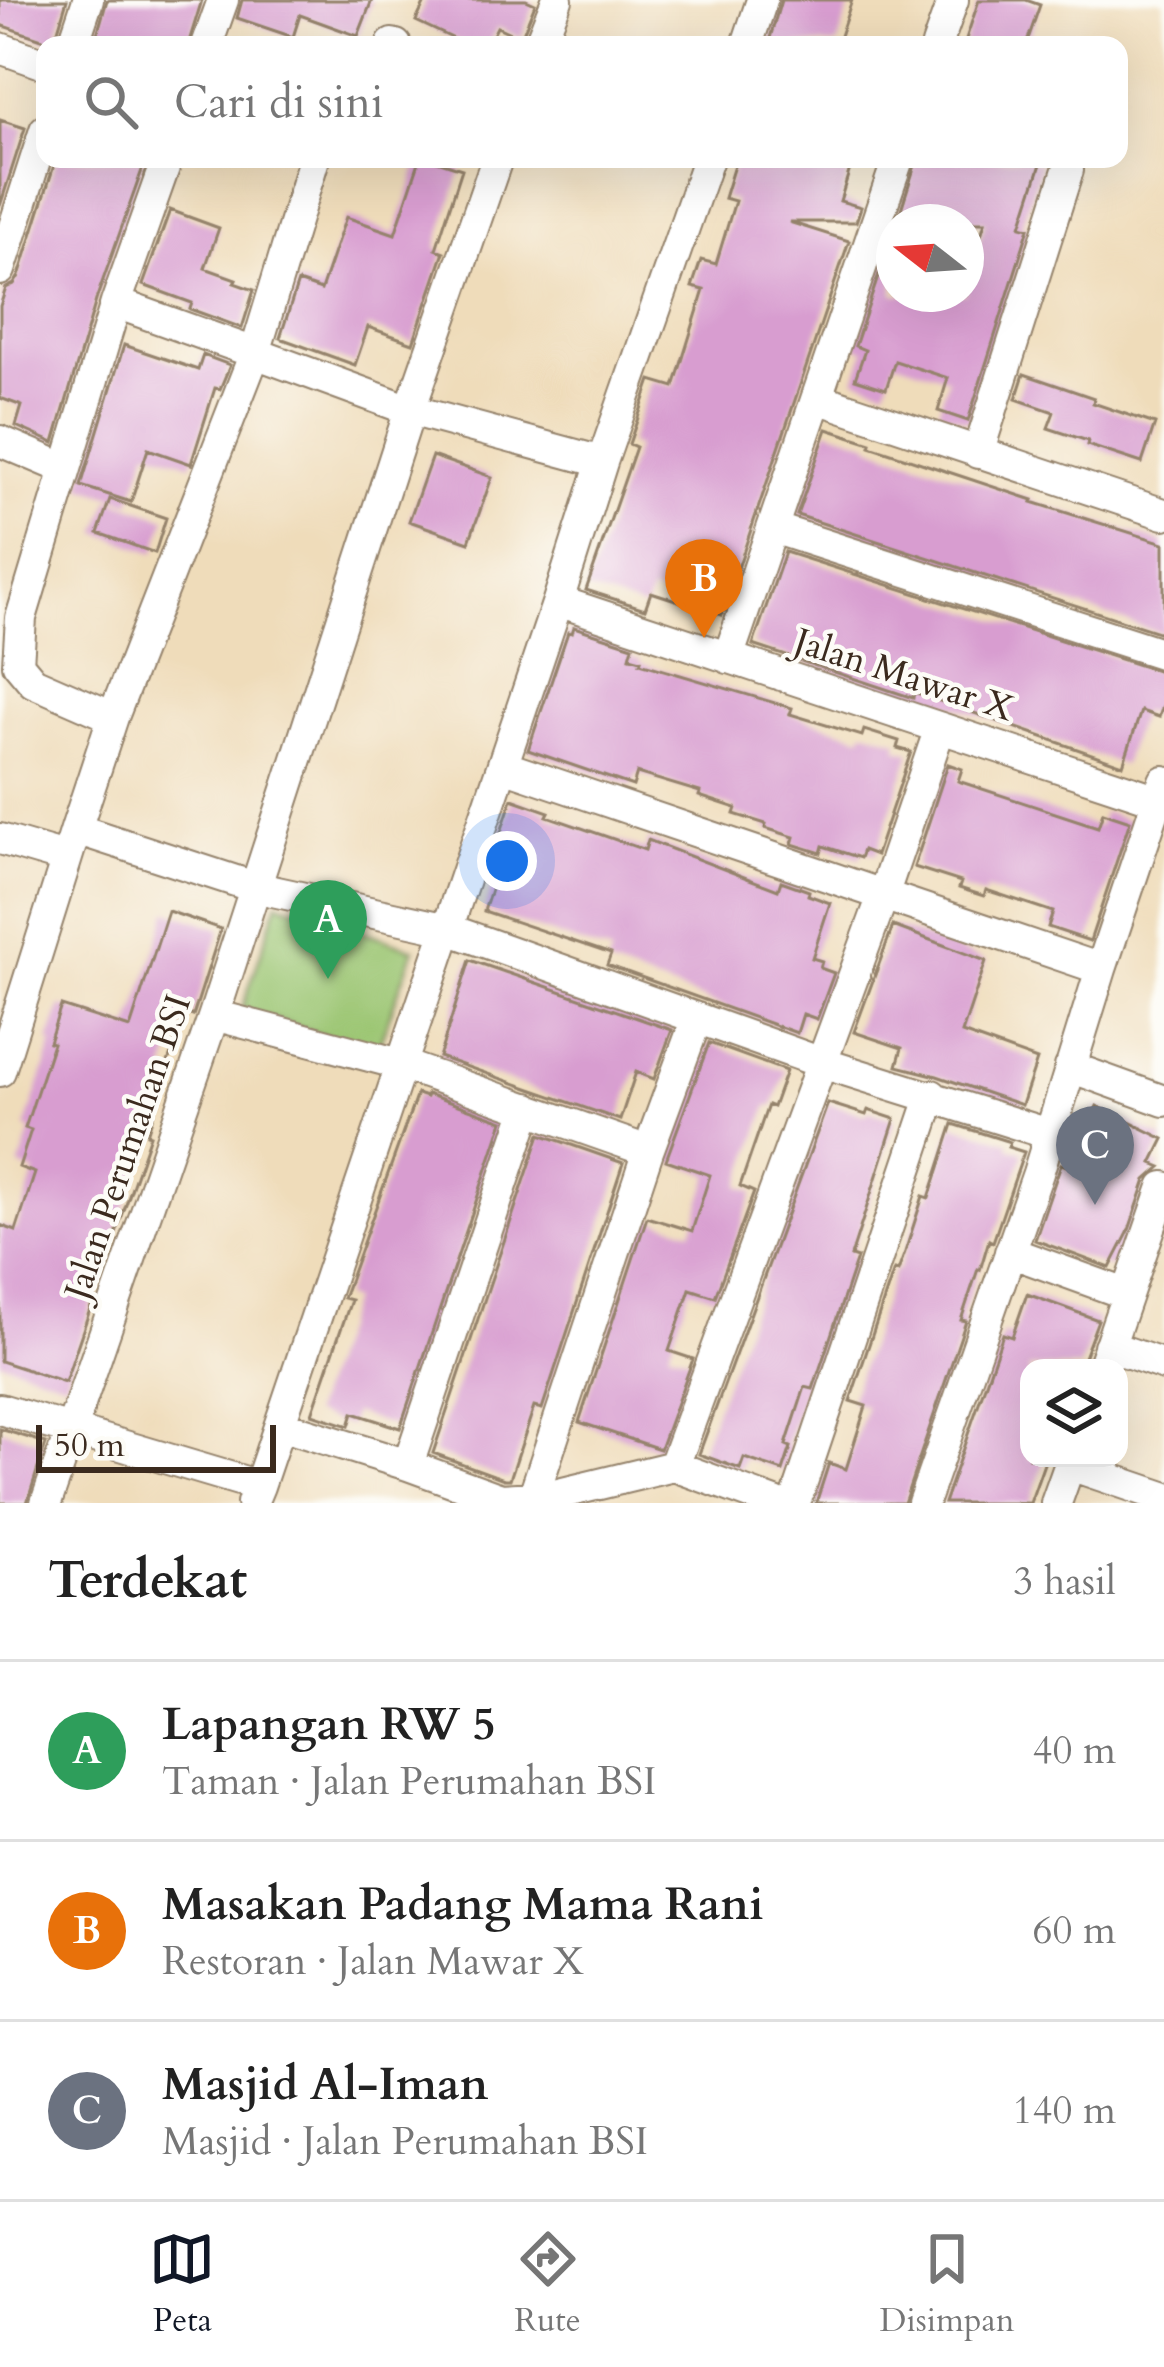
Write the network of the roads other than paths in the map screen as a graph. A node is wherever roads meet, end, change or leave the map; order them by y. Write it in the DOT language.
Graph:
graph roads {
  1 [pos="88,0"];
  2 [pos="223,0"];
  3 [pos="557,0"];
  4 [pos="762,0"];
  5 [pos="953,0"];
  6 [pos="76,36"];
  7 [pos="210,36"];
  8 [pos="543,36"];
  9 [pos="750,36"];
  10 [pos="941,36"];
  11 [pos="0,48"];
  12 [pos="36,61"];
  13 [pos="36,158"];
  14 [pos="164,168"];
  15 [pos="311,168"];
  16 [pos="494,168"];
  17 [pos="705,168"];
  18 [pos="895,168"];
  19 [pos="1068,170"];
  20 [pos="0,270"];
  21 [pos="116,303"];
  22 [pos="255,353"];
  23 [pos="817,398"];
  24 [pos="410,410"];
  25 [pos="0,441"];
  26 [pos="978,453"];
  27 [pos="602,462"];
  28 [pos="66,469"];
  29 [pos="1164,514"];
  30 [pos="772,528"];
  31 [pos="558,601"];
  32 [pos="1164,654"];
  33 [pos="728,658"];
  34 [pos="113,717"];
  35 [pos="940,728"];
  36 [pos="503,766"];
  37 [pos="1161,790"];
  38 [pos="0,839"];
  39 [pos="70,844"];
  40 [pos="254,887"];
  41 [pos="884,893"];
  42 [pos="448,929"];
  43 [pos="1101,969"];
  44 [pos="12,992"];
  45 [pos="214,1015"];
  46 [pos="697,1018"];
  47 [pos="822,1063"];
  48 [pos="400,1064"];
  49 [pos="1070,1067"];
  50 [pos="0,1071"];
  51 [pos="932,1095"];
  52 [pos="1164,1100"];
  53 [pos="528,1108"];
  54 [pos="1049,1134"];
  55 [pos="648,1150"];
  56 [pos="1164,1187"];
  57 [pos="1157,1232"];
  58 [pos="1010,1252"];
  59 [pos="1126,1294"];
  60 [pos="1106,1357"];
  61 [pos="1164,1365"];
  62 [pos="0,1409"];
  63 [pos="280,1425"];
  64 [pos="72,1431"];
  65 [pos="408,1466"];
  66 [pos="674,1466"];
  67 [pos="1069,1467"];
  68 [pos="1086,1467"];
  69 [pos="256,1494"];
  70 [pos="1164,1497"];
  71 [pos="533,1498"];
  72 [pos="46,1503"];
  73 [pos="775,1503"];
  74 [pos="795,1503"];
  75 [pos="923,1503"];
  76 [pos="1056,1503"];
  1 -- 6 [label="street"];
  2 -- 7 [label="street"];
  3 -- 8 [label="street"];
  4 -- 9 [label="street"];
  5 -- 10 [label="street"];
  11 -- 12 [label="street"];
  13 -- 20 [label="street"];
  14 -- 21 [label="street"];
  15 -- 22 [label="street"];
  16 -- 24 [label="street, Jalan Perumahan BSI"];
  17 -- 27 [label="street"];
  18 -- 23 [label="street"];
  19 -- 26 [label="street"];
  21 -- 22 [label="street"];
  21 -- 28 [label="street"];
  22 -- 24 [label="street"];
  22 -- 34 [label="street"];
  23 -- 26 [label="street"];
  23 -- 30 [label="street"];
  24 -- 27 [label="street"];
  24 -- 40 [label="street, Jalan Perumahan BSI"];
  25 -- 28 [label="street"];
  26 -- 29 [label="street"];
  27 -- 31 [label="street"];
  28 -- 34 [label="street"];
  30 -- 32 [label="street"];
  30 -- 33 [label="street"];
  31 -- 33 [label="street, Jalan Mawar X"];
  31 -- 36 [label="street"];
  33 -- 35 [label="street, Jalan Mawar X"];
  34 -- 39 [label="street"];
  35 -- 37 [label="street, Jalan Mawar X"];
  35 -- 41 [label="street"];
  36 -- 41 [label="street"];
  36 -- 42 [label="street"];
  37 -- 43 [label="street"];
  38 -- 39 [label="street"];
  39 -- 40 [label="street"];
  39 -- 44 [label="street"];
  40 -- 42 [label="street"];
  40 -- 45 [label="street, Jalan Perumahan BSI"];
  41 -- 43 [label="street"];
  41 -- 47 [label="street"];
  42 -- 46 [label="street"];
  42 -- 48 [label="street"];
  43 -- 49 [label="street"];
  44 -- 50 [label="street"];
  45 -- 48 [label="street"];
  45 -- 64 [label="street, Jalan Perumahan BSI"];
  46 -- 47 [label="street"];
  46 -- 55 [label="street"];
  47 -- 51 [label="street"];
  47 -- 66 [label="street"];
  48 -- 53 [label="street"];
  48 -- 63 [label="street"];
  49 -- 52 [label="street"];
  49 -- 54 [label="street"];
  51 -- 54 [label="street"];
  51 -- 74 [label="street"];
  53 -- 55 [label="street"];
  53 -- 65 [label="street"];
  54 -- 58 [label="street"];
  55 -- 71 [label="street"];
  56 -- 57 [label="street"];
  57 -- 59 [label="street"];
  58 -- 59 [label="street"];
  58 -- 75 [label="street"];
  59 -- 60 [label="street"];
  60 -- 61 [label="street"];
  62 -- 64 [label="street"];
  63 -- 65 [label="street"];
  63 -- 69 [label="street"];
  64 -- 69 [label="street"];
  64 -- 72 [label="street, Jalan Perumahan BSI"];
  65 -- 71 [label="street"];
  66 -- 71 [label="street"];
  66 -- 73 [label="street"];
  67 -- 76 [label="street"];
  68 -- 70 [label="street"];
}
